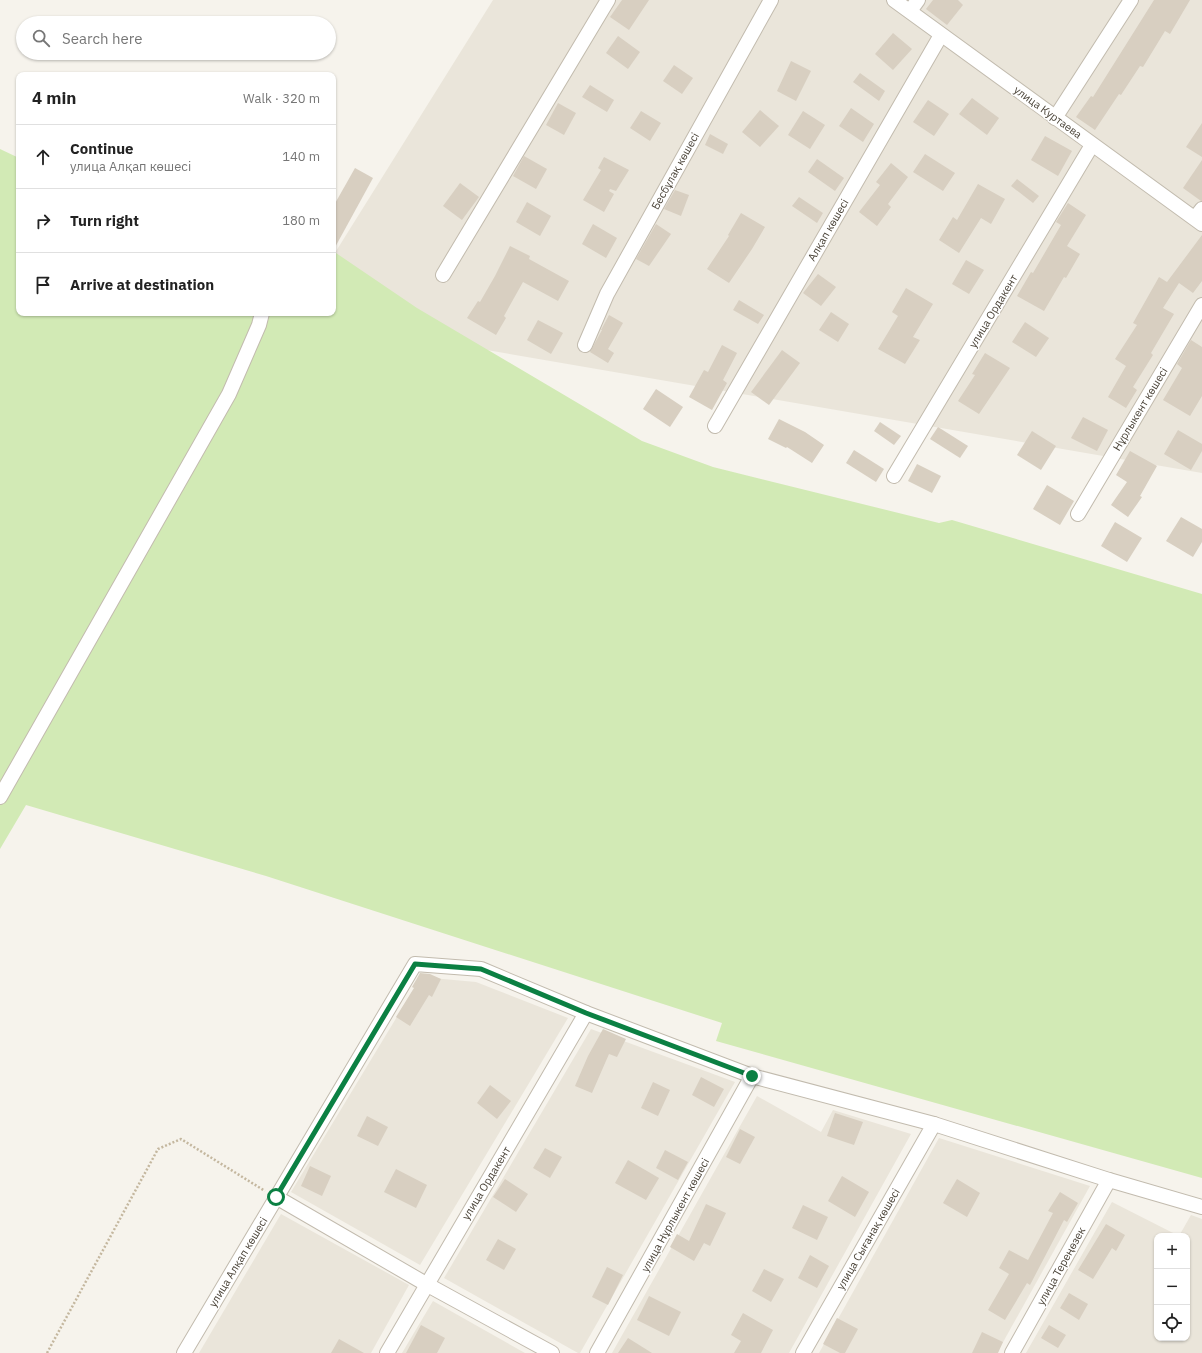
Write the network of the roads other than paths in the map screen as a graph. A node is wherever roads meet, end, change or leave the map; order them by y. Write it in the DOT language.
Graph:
graph roads {
  1 [pos="608,0"];
  2 [pos="771,0"];
  3 [pos="894,0"];
  4 [pos="1131,0"];
  5 [pos="914,6"];
  6 [pos="941,34"];
  7 [pos="1055,118"];
  8 [pos="1092,145"];
  9 [pos="1200,217"];
  10 [pos="442,275"];
  11 [pos="1202,305"];
  12 [pos="261,316"];
  13 [pos="585,345"];
  14 [pos="715,426"];
  15 [pos="894,476"];
  16 [pos="1078,514"];
  17 [pos="0,797"];
  18 [pos="586,1013"];
  19 [pos="752,1076"];
  20 [pos="934,1124"];
  21 [pos="1109,1180"];
  22 [pos="276,1197"];
  23 [pos="1202,1207"];
  24 [pos="426,1284"];
  25 [pos="184,1353"];
  26 [pos="387,1353"];
  27 [pos="552,1353"];
  28 [pos="597,1353"];
  29 [pos="803,1353"];
  30 [pos="1012,1353"];
  1 -- 10 [label="street"];
  2 -- 13 [label="street, Бесбұлақ көшесі"];
  3 -- 5 [label="street, улица Куртаева"];
  4 -- 7 [label="street"];
  5 -- 6 [label="street, улица Куртаева"];
  6 -- 7 [label="street, улица Куртаева"];
  6 -- 14 [label="street, Алқап көшесі"];
  7 -- 8 [label="street, улица Куртаева"];
  8 -- 9 [label="street, улица Куртаева"];
  8 -- 15 [label="street, улица Ордакент"];
  11 -- 16 [label="street, Нұрлыкент көшесі"];
  12 -- 17 [label="street"];
  18 -- 19 [label="street"];
  18 -- 22 [label="street, улица Алқап көшесі"];
  18 -- 24 [label="street, улица Ордакент"];
  19 -- 20 [label="street"];
  19 -- 28 [label="street, улица Нұрлыкент көшесі"];
  20 -- 21 [label="street"];
  20 -- 29 [label="street, улица Сығанақ көшесі"];
  21 -- 23 [label="street"];
  21 -- 30 [label="street, улица Тереңөзек"];
  22 -- 24 [label="street"];
  22 -- 25 [label="street, улица Алқап көшесі"];
  24 -- 26 [label="street, улица Ордакент"];
  24 -- 27 [label="street"];
}
